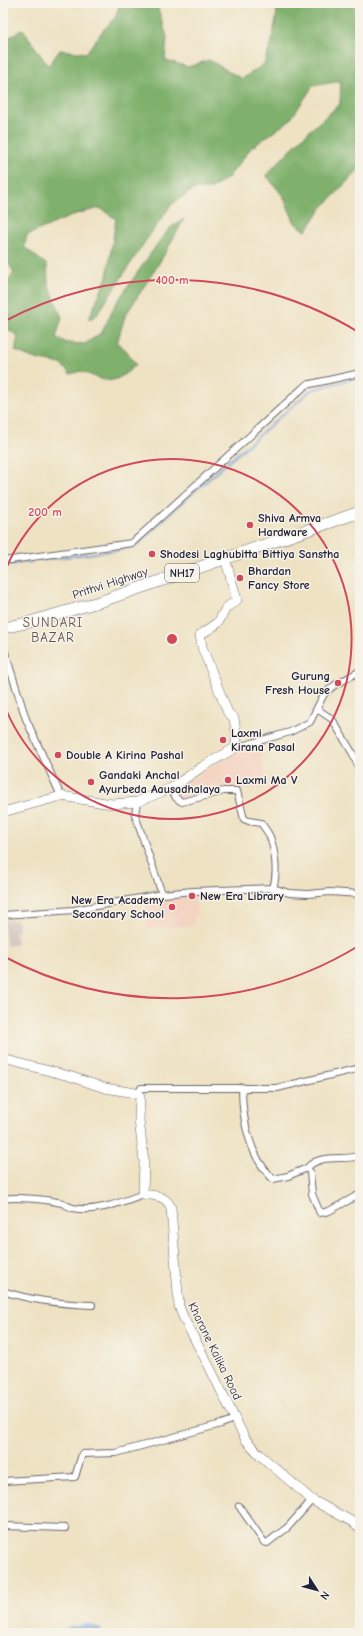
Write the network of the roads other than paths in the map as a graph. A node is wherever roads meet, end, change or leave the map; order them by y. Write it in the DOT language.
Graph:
graph roads {
  1 [pos="360,373"];
  2 [pos="360,512"];
  3 [pos="225,558"];
  4 [pos="3,561"];
  5 [pos="3,628"];
  6 [pos="3,646"];
  7 [pos="360,671"];
  8 [pos="317,709"];
  9 [pos="235,748"];
  10 [pos="360,771"];
  11 [pos="171,788"];
  12 [pos="61,796"];
  13 [pos="137,802"];
  14 [pos="3,812"];
  15 [pos="273,888"];
  16 [pos="162,894"];
  17 [pos="360,894"];
  18 [pos="3,915"];
  19 [pos="3,1059"];
  20 [pos="360,1068"];
  21 [pos="242,1088"];
  22 [pos="138,1094"];
  23 [pos="360,1156"];
  24 [pos="307,1168"];
  25 [pos="143,1194"];
  26 [pos="360,1194"];
  27 [pos="3,1199"];
  28 [pos="3,1291"];
  29 [pos="92,1305"];
  30 [pos="235,1419"];
  31 [pos="3,1481"];
  32 [pos="312,1500"];
  33 [pos="240,1506"];
  34 [pos="3,1526"];
  35 [pos="65,1528"];
  36 [pos="360,1529"];
  1 -- 4 [label="street"];
  2 -- 3 [label="highway, Prithvi Highway / NH17"];
  3 -- 5 [label="highway, Prithvi Highway / NH17"];
  3 -- 9 [label="street"];
  6 -- 12 [label="street"];
  7 -- 8 [label="street"];
  8 -- 9 [label="street"];
  8 -- 10 [label="street"];
  9 -- 11 [label="street"];
  11 -- 13 [label="street"];
  11 -- 15 [label="street"];
  12 -- 13 [label="street"];
  12 -- 14 [label="street"];
  13 -- 16 [label="street"];
  15 -- 16 [label="street"];
  15 -- 17 [label="street"];
  16 -- 18 [label="street"];
  19 -- 22 [label="street"];
  20 -- 21 [label="street"];
  21 -- 22 [label="street"];
  21 -- 24 [label="street"];
  22 -- 25 [label="street"];
  23 -- 24 [label="street"];
  24 -- 26 [label="street"];
  25 -- 27 [label="street"];
  25 -- 30 [label="street, Kharane Kalika Road"];
  28 -- 29 [label="street"];
  30 -- 31 [label="street"];
  30 -- 32 [label="street, Kharane Kalika Road"];
  32 -- 33 [label="street"];
  32 -- 36 [label="street, Kharane Kalika Road"];
  34 -- 35 [label="street"];
}
